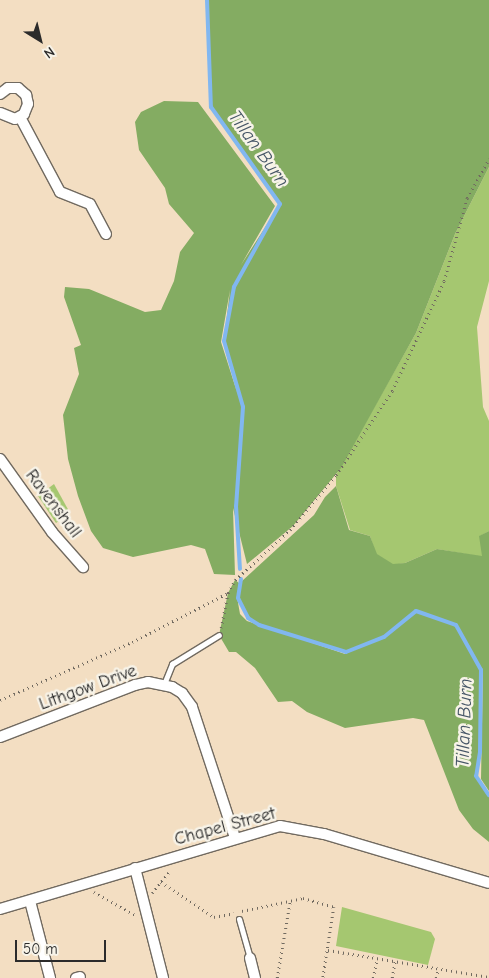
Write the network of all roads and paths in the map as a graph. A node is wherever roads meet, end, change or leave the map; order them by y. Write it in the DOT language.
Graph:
graph roads {
  1 [pos="0,94"];
  2 [pos="0,113"];
  3 [pos="20,117"];
  4 [pos="489,159"];
  5 [pos="106,234"];
  6 [pos="0,459"];
  7 [pos="83,566"];
  8 [pos="228,593"];
  9 [pos="219,635"];
  10 [pos="164,684"];
  11 [pos="0,700"];
  12 [pos="0,737"];
  13 [pos="235,838"];
  14 [pos="182,855"];
  15 [pos="135,868"];
  16 [pos="161,882"];
  17 [pos="489,883"];
  18 [pos="82,885"];
  19 [pos="30,901"];
  20 [pos="290,901"];
  21 [pos="144,902"];
  22 [pos="0,909"];
  23 [pos="239,919"];
  24 [pos="149,923"];
  25 [pos="328,950"];
  26 [pos="250,958"];
  27 [pos="377,959"];
  28 [pos="395,961"];
  29 [pos="438,969"];
  30 [pos="489,977"];
  31 [pos="50,978"];
  32 [pos="163,978"];
  33 [pos="255,978"];
  34 [pos="277,978"];
  35 [pos="324,978"];
  36 [pos="373,978"];
  37 [pos="392,978"];
  38 [pos="436,978"];
  1 -- 3 [label="street"];
  2 -- 3 [label="street"];
  3 -- 5 [label="street"];
  4 -- 8 [label="path"];
  6 -- 7 [label="street, Ravenshall"];
  8 -- 9 [label="path"];
  8 -- 11 [label="path"];
  9 -- 10 [label="lane"];
  10 -- 12 [label="street, Lithgow Drive"];
  10 -- 13 [label="street, Lithgow Drive"];
  13 -- 14 [label="street, Chapel Street"];
  13 -- 17 [label="street, Chapel Street"];
  14 -- 15 [label="street, Chapel Street"];
  14 -- 16 [label="path"];
  15 -- 18 [label="street, Chapel Street"];
  15 -- 21 [label="street"];
  16 -- 20 [label="path"];
  16 -- 21 [label="path"];
  18 -- 19 [label="street, Chapel Street"];
  18 -- 24 [label="path"];
  19 -- 22 [label="street, Chapel Street"];
  19 -- 31 [label="street"];
  20 -- 25 [label="path"];
  20 -- 34 [label="path"];
  21 -- 24 [label="street"];
  23 -- 26 [label="lane"];
  24 -- 32 [label="street"];
  25 -- 27 [label="path"];
  25 -- 35 [label="path"];
  26 -- 33 [label="street"];
  27 -- 28 [label="path"];
  27 -- 36 [label="path"];
  28 -- 29 [label="path"];
  28 -- 37 [label="path"];
  29 -- 30 [label="path"];
  29 -- 38 [label="path"];
}
